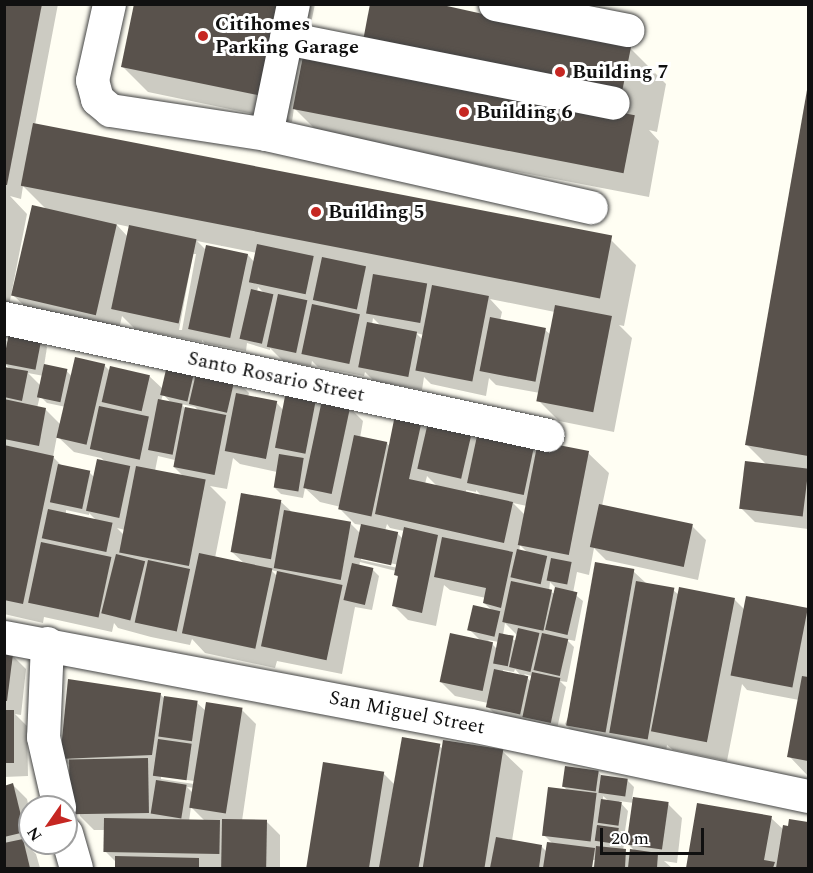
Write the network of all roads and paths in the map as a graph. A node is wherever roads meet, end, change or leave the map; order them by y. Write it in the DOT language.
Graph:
graph roads {
  1 [pos="109,4"];
  2 [pos="293,4"];
  3 [pos="495,4"];
  4 [pos="627,30"];
  5 [pos="286,38"];
  6 [pos="613,103"];
  7 [pos="266,134"];
  8 [pos="591,207"];
  9 [pos="4,318"];
  10 [pos="548,435"];
  11 [pos="4,637"];
  12 [pos="47,644"];
  13 [pos="56,795"];
  14 [pos="808,796"];
  1 -- 7 [label="street"];
  2 -- 5 [label="street"];
  3 -- 4 [label="street"];
  5 -- 6 [label="street"];
  5 -- 7 [label="street"];
  7 -- 8 [label="street"];
  9 -- 10 [label="street, Santo Rosario Street"];
  11 -- 12 [label="street, San Miguel Street"];
  12 -- 13 [label="street"];
  12 -- 14 [label="street, San Miguel Street"];
}
